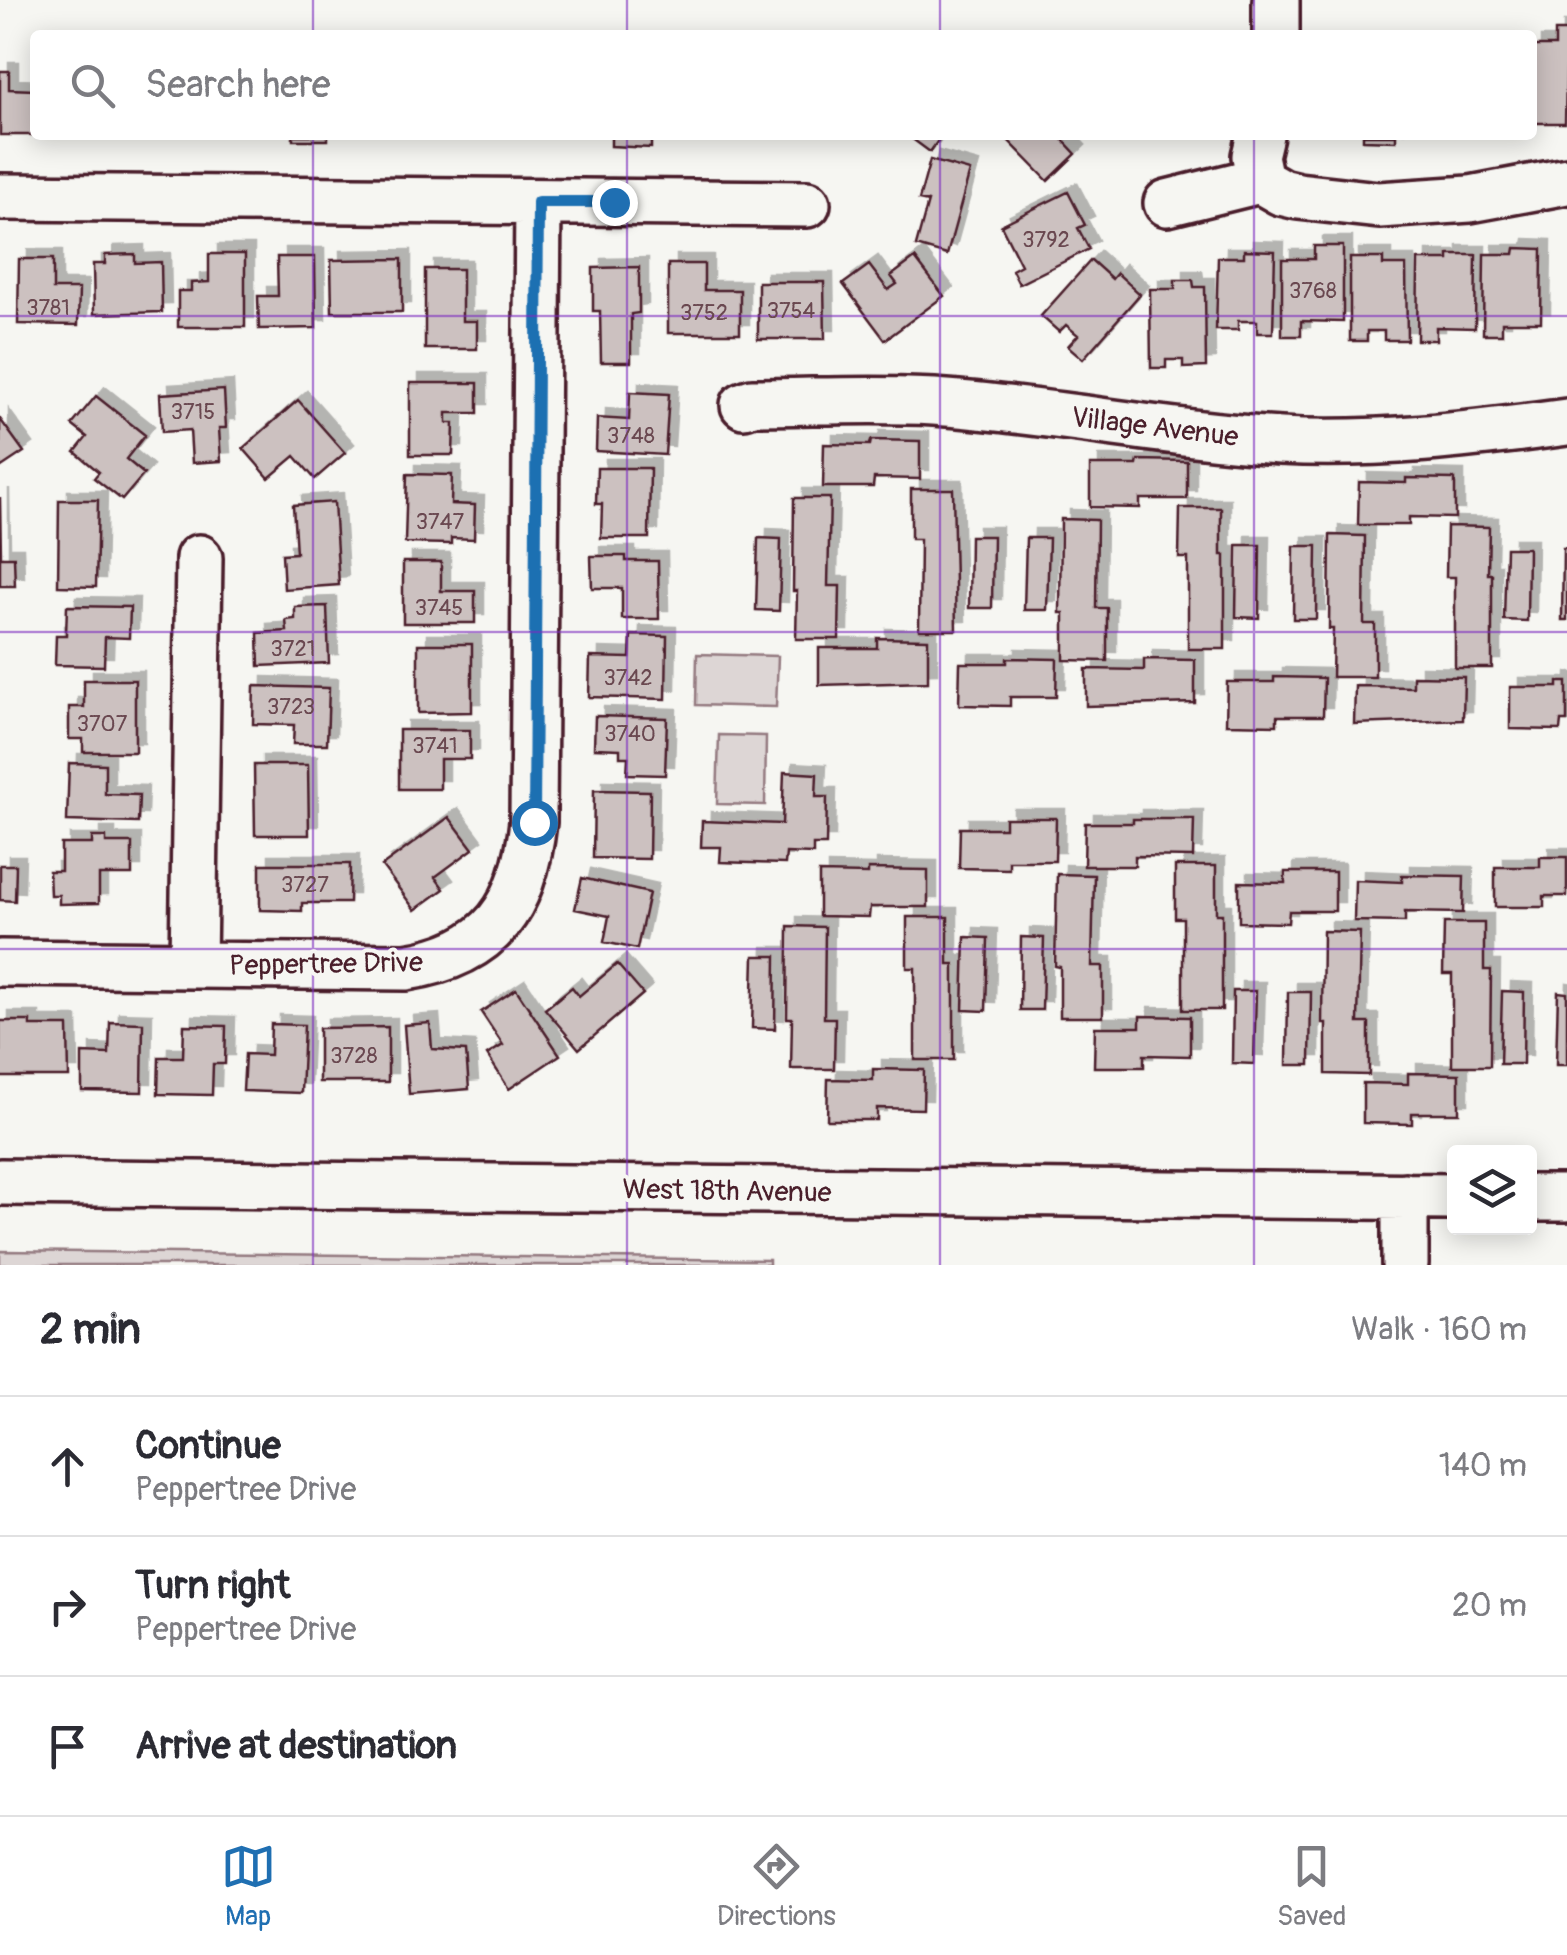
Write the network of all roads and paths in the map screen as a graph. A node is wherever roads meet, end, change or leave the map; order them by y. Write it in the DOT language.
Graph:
graph roads {
  1 [pos="1276,0"];
  2 [pos="1276,30"];
  3 [pos="1259,140"];
  4 [pos="1260,180"];
  5 [pos="1567,181"];
  6 [pos="0,197"];
  7 [pos="538,202"];
  8 [pos="807,204"];
  9 [pos="1167,204"];
  10 [pos="744,405"];
  11 [pos="1567,422"];
  12 [pos="199,558"];
  13 [pos="0,963"];
  14 [pos="194,964"];
  15 [pos="0,1182"];
  16 [pos="1405,1196"];
  17 [pos="1447,1197"];
  18 [pos="1537,1198"];
  19 [pos="1567,1198"];
  20 [pos="1404,1265"];
  1 -- 2 [label="street"];
  3 -- 4 [label="street"];
  4 -- 5 [label="street"];
  4 -- 9 [label="street"];
  6 -- 7 [label="street"];
  7 -- 8 [label="street"];
  7 -- 14 [label="street, Peppertree Drive"];
  10 -- 11 [label="street, Village Avenue"];
  12 -- 14 [label="street, Peppertree Drive"];
  13 -- 14 [label="street, Peppertree Drive"];
  15 -- 16 [label="street, West 18th Avenue"];
  16 -- 17 [label="street, West 18th Avenue"];
  16 -- 20 [label="street"];
  18 -- 19 [label="street"];
}
